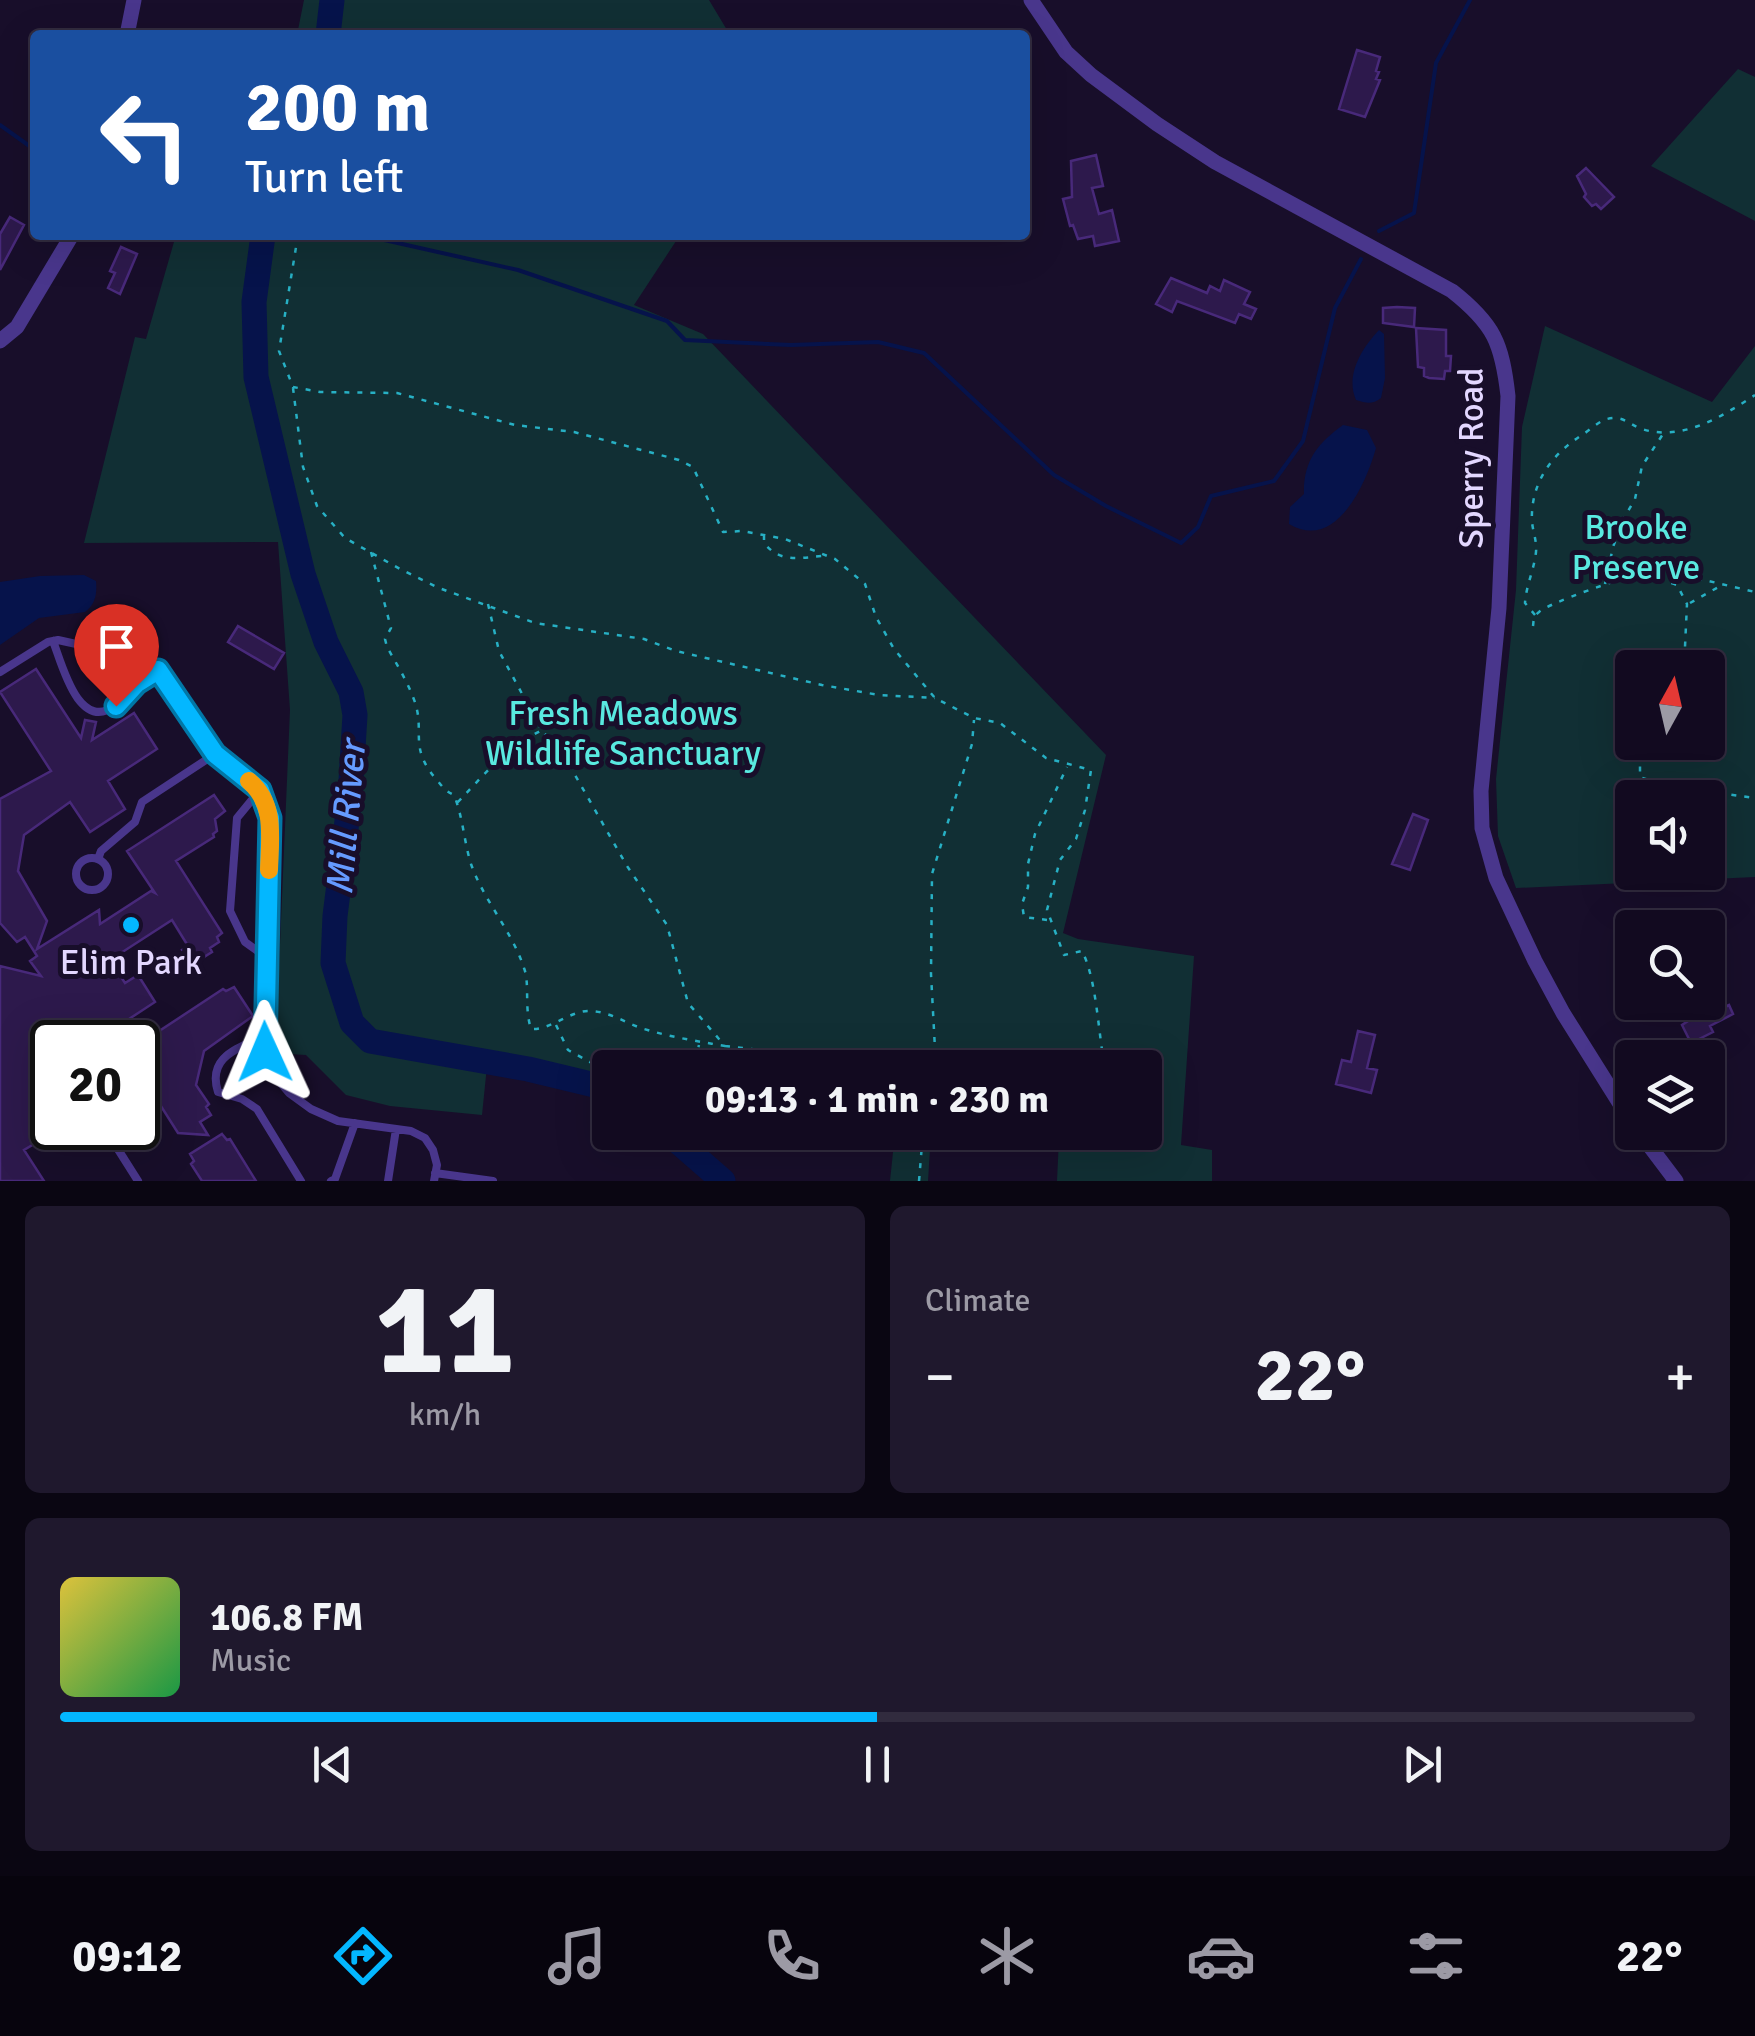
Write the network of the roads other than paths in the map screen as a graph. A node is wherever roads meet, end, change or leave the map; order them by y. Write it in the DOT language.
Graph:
graph roads {
  1 [pos="134,0"];
  2 [pos="1031,0"];
  3 [pos="128,30"];
  4 [pos="69,240"];
  5 [pos="0,341"];
  6 [pos="53,641"];
  7 [pos="158,670"];
  8 [pos="0,672"];
  9 [pos="215,754"];
  10 [pos="260,790"];
  11 [pos="98,859"];
  12 [pos="266,956"];
  13 [pos="263,1036"];
  14 [pos="1615,1096"];
  15 [pos="355,1123"];
  16 [pos="396,1129"];
  17 [pos="118,1150"];
  18 [pos="1653,1150"];
  19 [pos="434,1177"];
  20 [pos="136,1180"];
  21 [pos="301,1181"];
  22 [pos="331,1181"];
  23 [pos="388,1181"];
  24 [pos="493,1181"];
  25 [pos="1676,1181"];
  1 -- 3 [label="street"];
  2 -- 14 [label="street, Sperry Road"];
  4 -- 5 [label="street"];
  6 -- 7 [label="lane"];
  6 -- 7 [label="lane"];
  6 -- 8 [label="lane"];
  7 -- 9 [label="lane"];
  9 -- 10 [label="lane"];
  9 -- 11 [label="lane"];
  10 -- 12 [label="lane"];
  10 -- 12 [label="lane"];
  11 -- 11 [label="lane"];
  12 -- 13 [label="lane"];
  13 -- 15 [label="lane"];
  13 -- 21 [label="lane"];
  15 -- 16 [label="lane"];
  15 -- 22 [label="lane"];
  16 -- 19 [label="lane"];
  16 -- 23 [label="lane"];
  17 -- 20 [label="lane"];
  18 -- 25 [label="street"];
  19 -- 24 [label="lane"];
}
